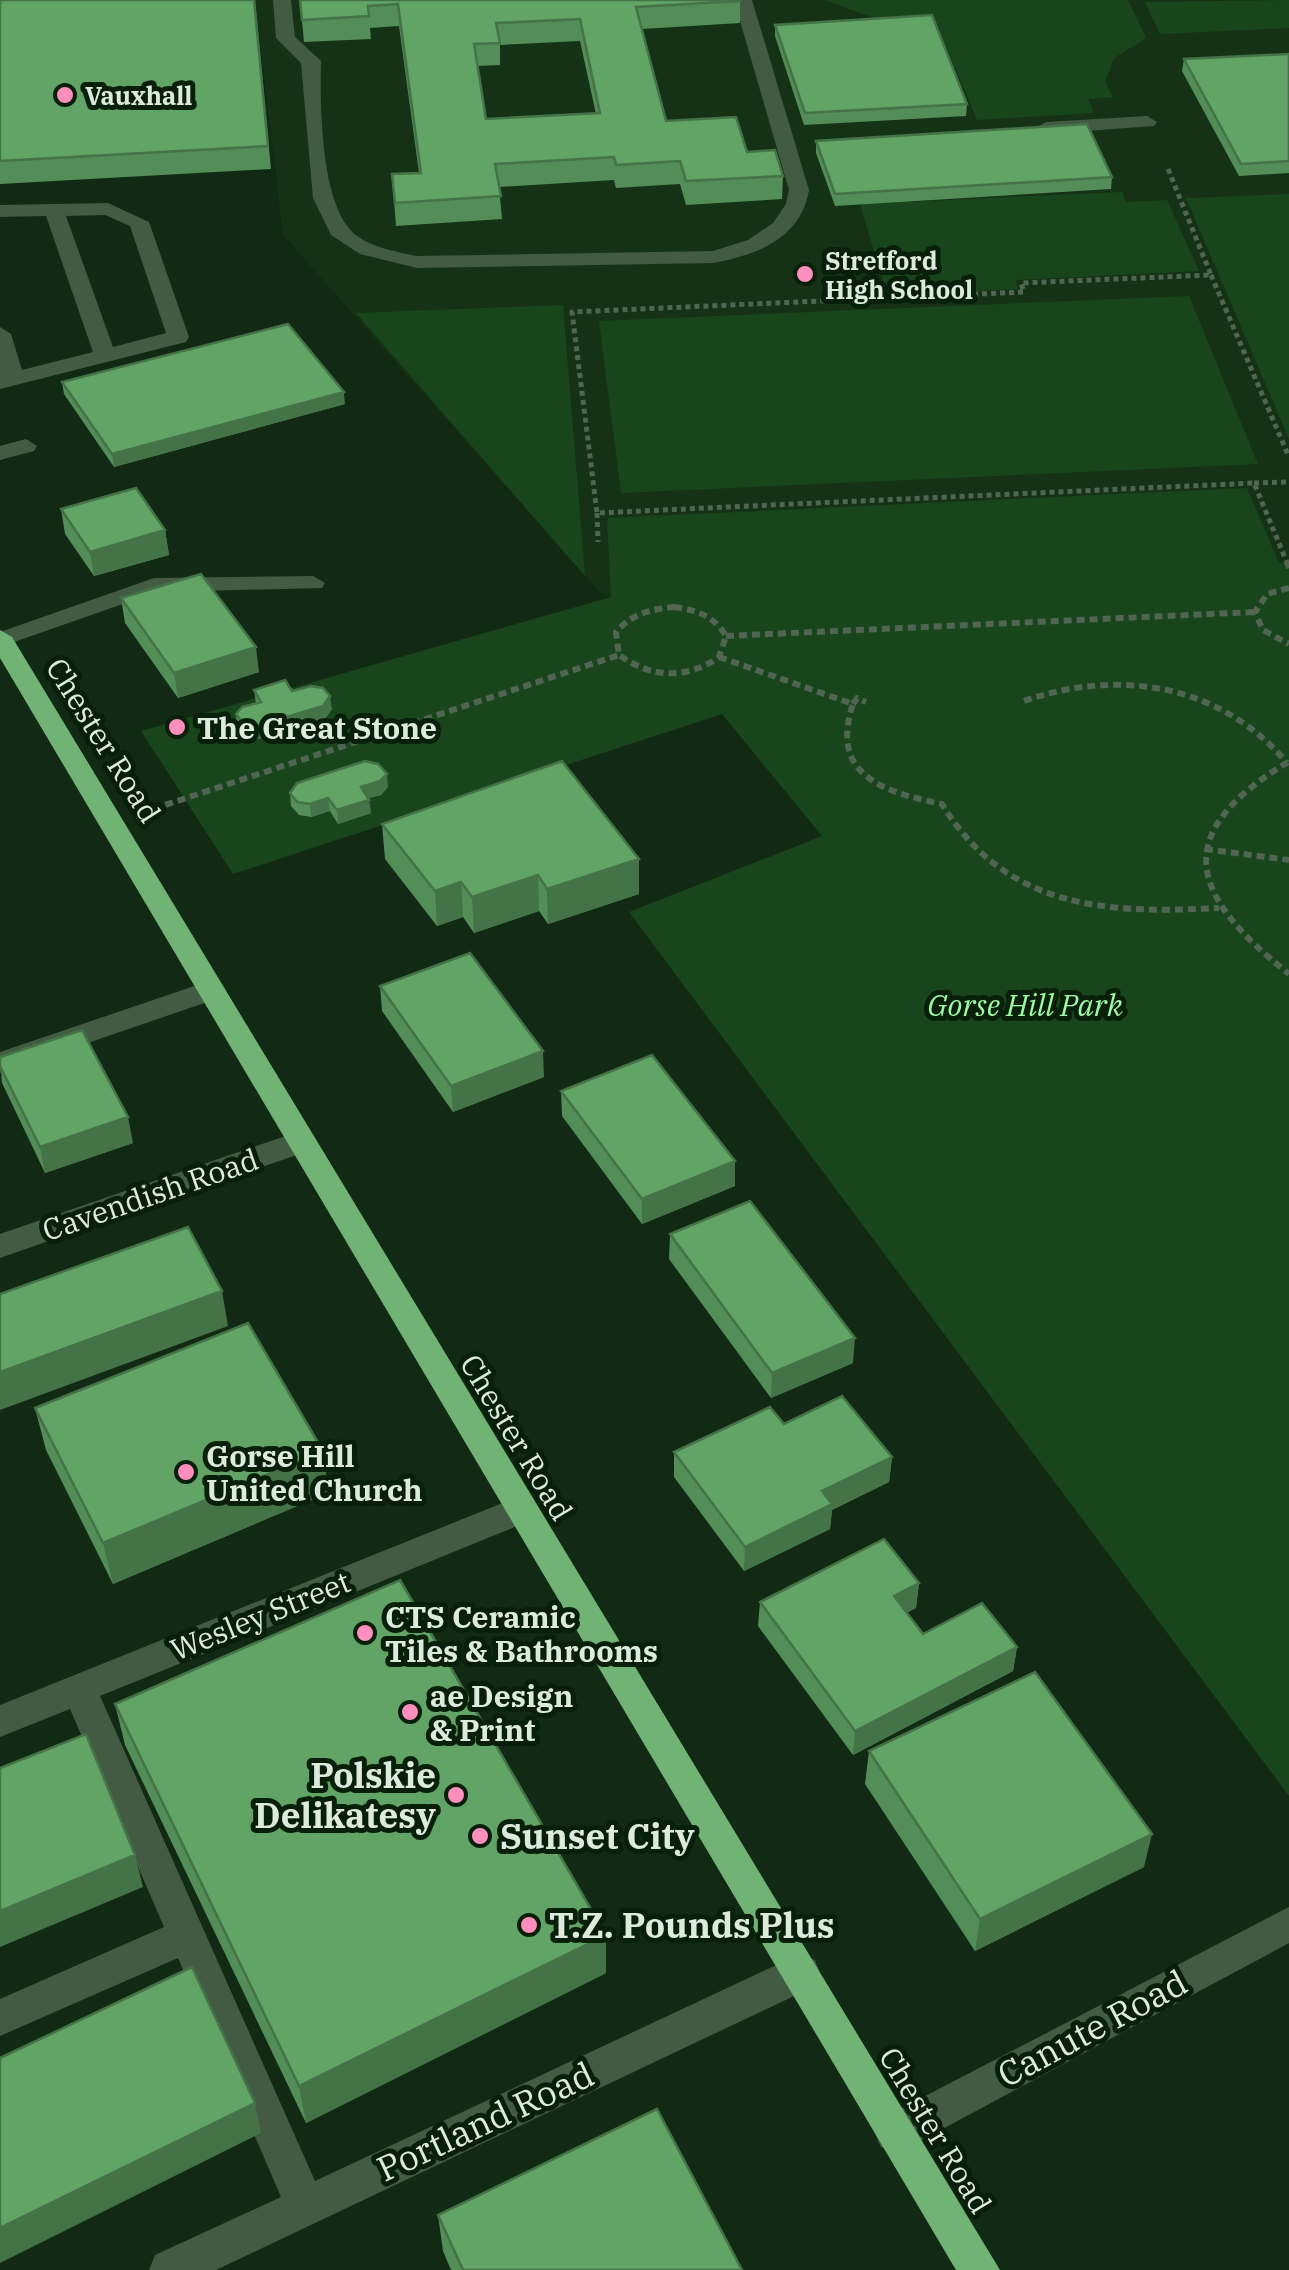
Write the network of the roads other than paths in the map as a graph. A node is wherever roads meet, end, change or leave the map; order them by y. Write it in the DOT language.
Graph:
graph roads {
  1 [pos="282,0"];
  2 [pos="743,0"];
  3 [pos="1148,122"];
  4 [pos="1032,129"];
  5 [pos="0,211"];
  6 [pos="54,211"];
  7 [pos="0,334"];
  8 [pos="106,355"];
  9 [pos="6,380"];
  10 [pos="26,446"];
  11 [pos="0,453"];
  12 [pos="313,583"];
  13 [pos="1,639"];
  14 [pos="212,990"];
  15 [pos="0,1063"];
  16 [pos="300,1142"];
  17 [pos="0,1246"];
  18 [pos="520,1510"];
  19 [pos="79,1688"];
  20 [pos="0,1721"];
  21 [pos="1289,1924"];
  22 [pos="184,1936"];
  23 [pos="801,1973"];
  24 [pos="0,2018"];
  25 [pos="895,2132"];
  26 [pos="305,2205"];
  27 [pos="170,2270"];
  28 [pos="980,2270"];
  1 -- 2 [label="street"];
  3 -- 4 [label="street"];
  5 -- 6 [label="street"];
  6 -- 8 [label="street"];
  6 -- 8 [label="street"];
  7 -- 9 [label="street"];
  8 -- 9 [label="street"];
  10 -- 11 [label="street"];
  12 -- 13 [label="street"];
  13 -- 14 [label="highway, Chester Road"];
  14 -- 15 [label="street"];
  14 -- 16 [label="highway, Chester Road"];
  16 -- 17 [label="street, Cavendish Road"];
  16 -- 18 [label="highway, Chester Road"];
  18 -- 19 [label="street, Wesley Street"];
  18 -- 23 [label="highway, Chester Road"];
  19 -- 20 [label="street, Wesley Street"];
  19 -- 22 [label="street"];
  21 -- 25 [label="street, Canute Road"];
  22 -- 24 [label="street"];
  22 -- 26 [label="street"];
  23 -- 25 [label="highway, Chester Road"];
  23 -- 26 [label="street, Portland Road"];
  25 -- 28 [label="highway, Chester Road"];
  26 -- 27 [label="street, Portland Road"];
}
